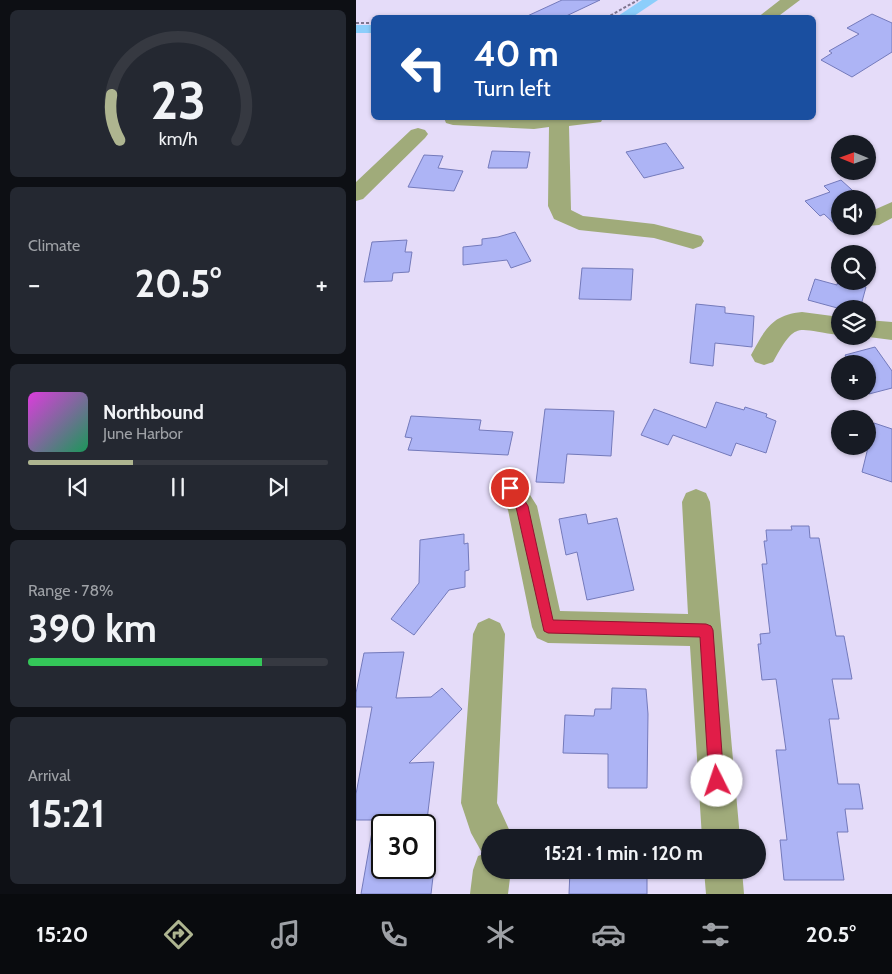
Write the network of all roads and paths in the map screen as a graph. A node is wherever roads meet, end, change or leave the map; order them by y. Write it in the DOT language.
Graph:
graph roads {
  1 [pos="638,0"];
  2 [pos="792,0"];
  3 [pos="611,15"];
  4 [pos="769,15"];
  5 [pos="356,23"];
  6 [pos="371,23"];
  7 [pos="452,120"];
  8 [pos="494,120"];
  9 [pos="571,120"];
  10 [pos="559,121"];
  11 [pos="415,126"];
  12 [pos="356,194"];
  13 [pos="892,209"];
  14 [pos="876,217"];
  15 [pos="693,241"];
  16 [pos="831,325"];
  17 [pos="876,330"];
  18 [pos="892,331"];
  19 [pos="764,355"];
  20 [pos="510,488"];
  21 [pos="696,502"];
  22 [pos="706,630"];
  23 [pos="488,634"];
  24 [pos="489,829"];
  25 [pos="720,829"];
  26 [pos="491,879"];
  27 [pos="724,879"];
  28 [pos="489,894"];
  29 [pos="725,894"];
  1 -- 3 [label="path"];
  2 -- 4 [label="street"];
  5 -- 6 [label="path"];
  7 -- 11 [label="street"];
  8 -- 10 [label="street"];
  9 -- 10 [label="street"];
  10 -- 15 [label="street"];
  11 -- 12 [label="street"];
  13 -- 14 [label="street"];
  16 -- 19 [label="street"];
  17 -- 18 [label="street"];
  20 -- 22 [label="street"];
  21 -- 22 [label="street"];
  22 -- 25 [label="street"];
  23 -- 24 [label="street"];
  26 -- 28 [label="street"];
  27 -- 29 [label="street"];
}
